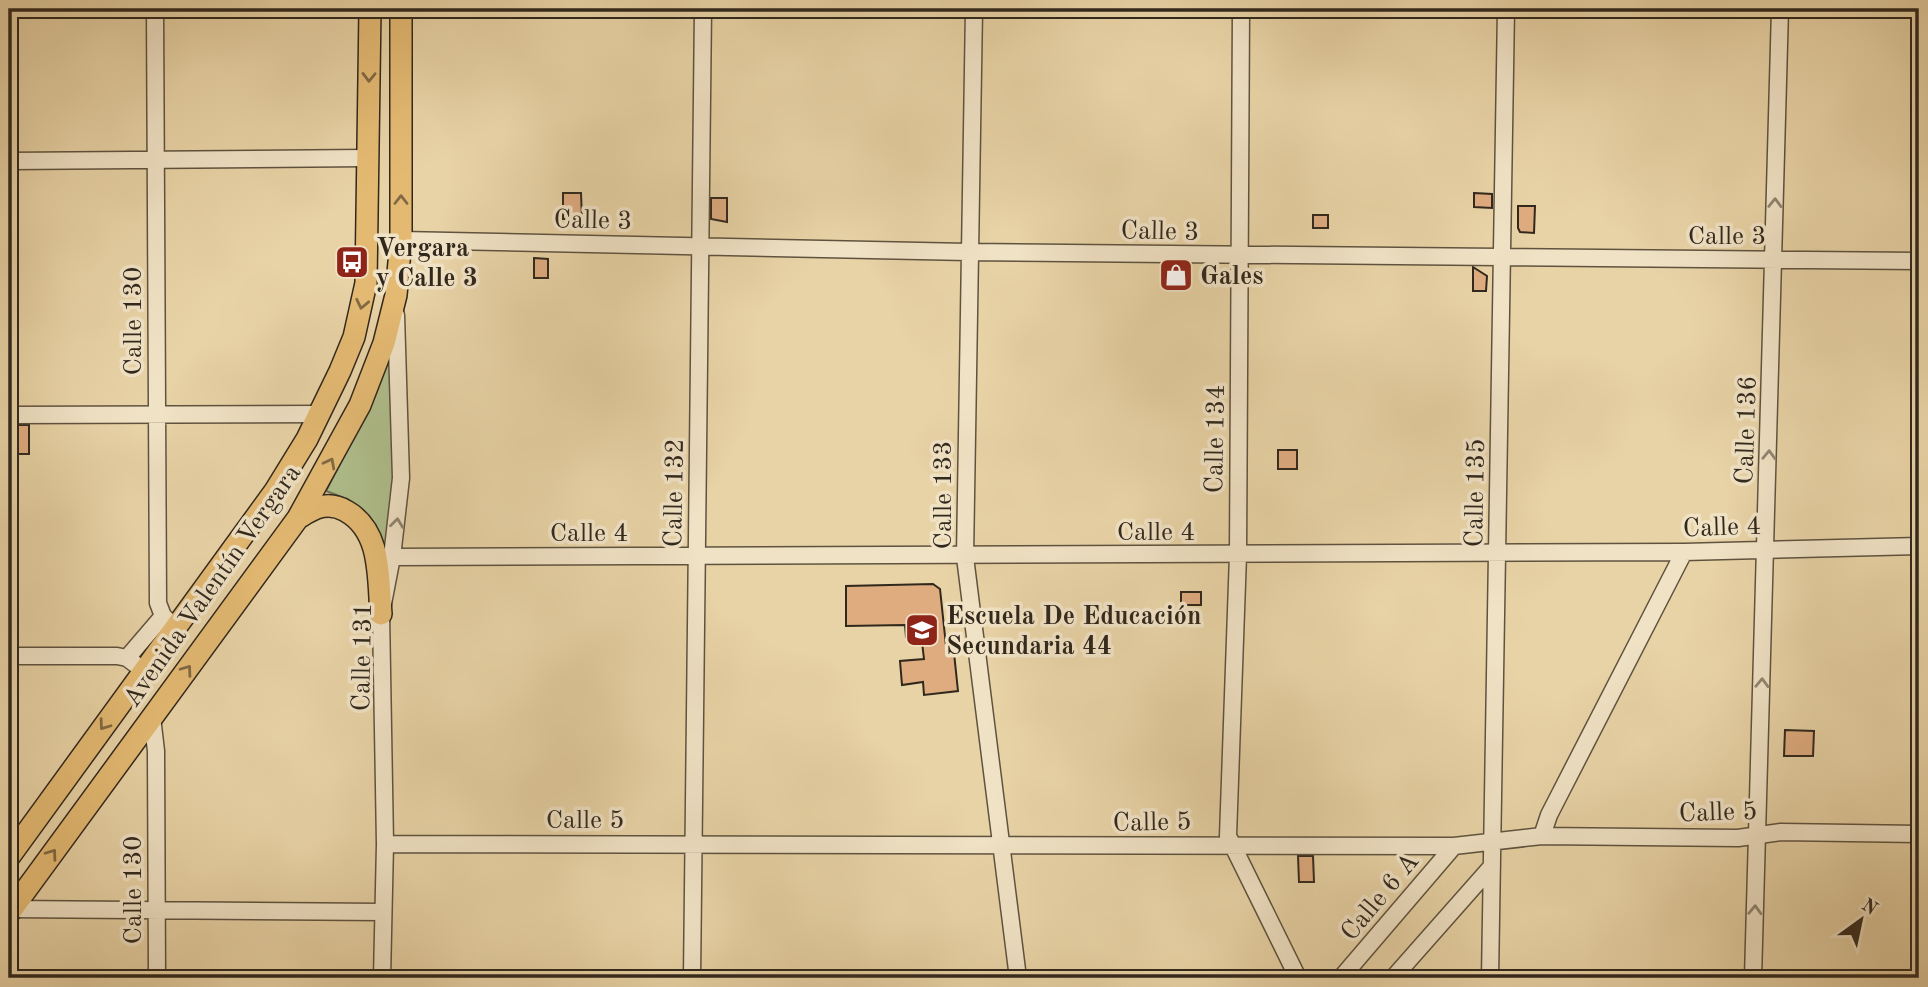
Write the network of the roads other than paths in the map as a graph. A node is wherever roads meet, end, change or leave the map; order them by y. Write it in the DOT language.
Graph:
graph roads {
  1 [pos="155,9"];
  2 [pos="370,9"];
  3 [pos="401,9"];
  4 [pos="703,9"];
  5 [pos="974,9"];
  6 [pos="1241,9"];
  7 [pos="1506,9"];
  8 [pos="1780,9"];
  9 [pos="367,159"];
  10 [pos="157,160"];
  11 [pos="9,162"];
  12 [pos="401,240"];
  13 [pos="701,245"];
  14 [pos="968,252"];
  15 [pos="1241,255"];
  16 [pos="1502,258"];
  17 [pos="1774,260"];
  18 [pos="1919,261"];
  19 [pos="396,295"];
  20 [pos="320,414"];
  21 [pos="9,415"];
  22 [pos="155,415"];
  23 [pos="298,518"];
  24 [pos="1919,546"];
  25 [pos="1766,549"];
  26 [pos="1498,551"];
  27 [pos="1684,552"];
  28 [pos="1238,555"];
  29 [pos="697,556"];
  30 [pos="393,557"];
  31 [pos="965,557"];
  32 [pos="382,614"];
  33 [pos="169,621"];
  34 [pos="9,656"];
  35 [pos="135,664"];
  36 [pos="152,717"];
  37 [pos="1919,834"];
  38 [pos="1758,835"];
  39 [pos="1542,836"];
  40 [pos="1492,841"];
  41 [pos="694,843"];
  42 [pos="1230,844"];
  43 [pos="385,845"];
  44 [pos="1454,846"];
  45 [pos="1002,847"];
  46 [pos="9,857"];
  47 [pos="1492,866"];
  48 [pos="10,910"];
  49 [pos="157,911"];
  50 [pos="382,912"];
  51 [pos="157,978"];
  52 [pos="382,978"];
  53 [pos="692,978"];
  54 [pos="1018,978"];
  55 [pos="1298,978"];
  56 [pos="1341,978"];
  57 [pos="1393,978"];
  58 [pos="1490,978"];
  59 [pos="1753,978"];
  1 -- 10 [label="street, Calle 130"];
  2 -- 9 [label="main road, Avenida Valentín Vergara, one-way"];
  12 -- 3 [label="main road, Avenida Valentín Vergara, one-way"];
  4 -- 13 [label="street, Calle 132"];
  5 -- 14 [label="street, Calle 133"];
  6 -- 15 [label="street, Calle 134"];
  7 -- 16 [label="street, Calle 135"];
  17 -- 8 [label="street, Calle 136, one-way"];
  9 -- 10 [label="street"];
  9 -- 20 [label="main road, Avenida Valentín Vergara, one-way"];
  10 -- 11 [label="street"];
  10 -- 22 [label="street, Calle 130"];
  12 -- 13 [label="street, Calle 3"];
  12 -- 19 [label="main road, Avenida Valentín Vergara"];
  13 -- 14 [label="street, Calle 3"];
  13 -- 29 [label="street, Calle 132"];
  14 -- 15 [label="street, Calle 3"];
  14 -- 31 [label="street, Calle 133"];
  15 -- 16 [label="street, Calle 3"];
  15 -- 28 [label="street, Calle 134"];
  16 -- 17 [label="street, Calle 3"];
  16 -- 26 [label="street, Calle 135"];
  17 -- 18 [label="street, Calle 3"];
  25 -- 17 [label="street, Calle 136, one-way"];
  23 -- 19 [label="main road, Avenida Valentín Vergara, one-way"];
  30 -- 19 [label="street, Calle 131, one-way"];
  20 -- 22 [label="street"];
  20 -- 33 [label="main road, Avenida Valentín Vergara"];
  21 -- 22 [label="street"];
  22 -- 33 [label="street, Calle 130"];
  23 -- 32 [label="main road"];
  36 -- 23 [label="main road, Avenida Valentín Vergara, one-way"];
  24 -- 25 [label="street, Calle 4"];
  25 -- 27 [label="street, Calle 4"];
  38 -- 25 [label="street, Calle 136, one-way"];
  26 -- 27 [label="street, Calle 4"];
  26 -- 28 [label="street, Calle 4"];
  26 -- 40 [label="street, Calle 135"];
  27 -- 39 [label="street"];
  28 -- 31 [label="street, Calle 4"];
  28 -- 42 [label="street, Calle 134"];
  29 -- 30 [label="street, Calle 4"];
  29 -- 31 [label="street, Calle 4"];
  29 -- 41 [label="street, Calle 132"];
  30 -- 32 [label="street, Calle 131"];
  31 -- 45 [label="street, Calle 133"];
  32 -- 43 [label="street, Calle 131"];
  33 -- 35 [label="main road, Avenida Valentín Vergara"];
  34 -- 35 [label="street"];
  35 -- 46 [label="main road, Avenida Valentín Vergara, one-way"];
  48 -- 36 [label="main road, Avenida Valentín Vergara, one-way"];
  36 -- 49 [label="street, Calle 130"];
  37 -- 38 [label="street, Calle 5"];
  38 -- 39 [label="street, Calle 5"];
  59 -- 38 [label="street, Calle 136, one-way"];
  39 -- 40 [label="street, Calle 5"];
  40 -- 44 [label="street, Calle 5"];
  40 -- 47 [label="street, Calle 135"];
  41 -- 43 [label="street, Calle 5"];
  41 -- 45 [label="street, Calle 5"];
  41 -- 53 [label="street, Calle 132"];
  42 -- 44 [label="street, Calle 5"];
  42 -- 45 [label="street, Calle 5"];
  42 -- 55 [label="street, Calle 134"];
  43 -- 50 [label="street, Calle 131"];
  44 -- 56 [label="street, Calle 6 A"];
  45 -- 54 [label="street, Calle 133"];
  47 -- 57 [label="street"];
  47 -- 58 [label="street, Calle 135"];
  48 -- 49 [label="street"];
  49 -- 50 [label="street"];
  49 -- 51 [label="street, Calle 130"];
  50 -- 52 [label="street, Calle 131"];
}
